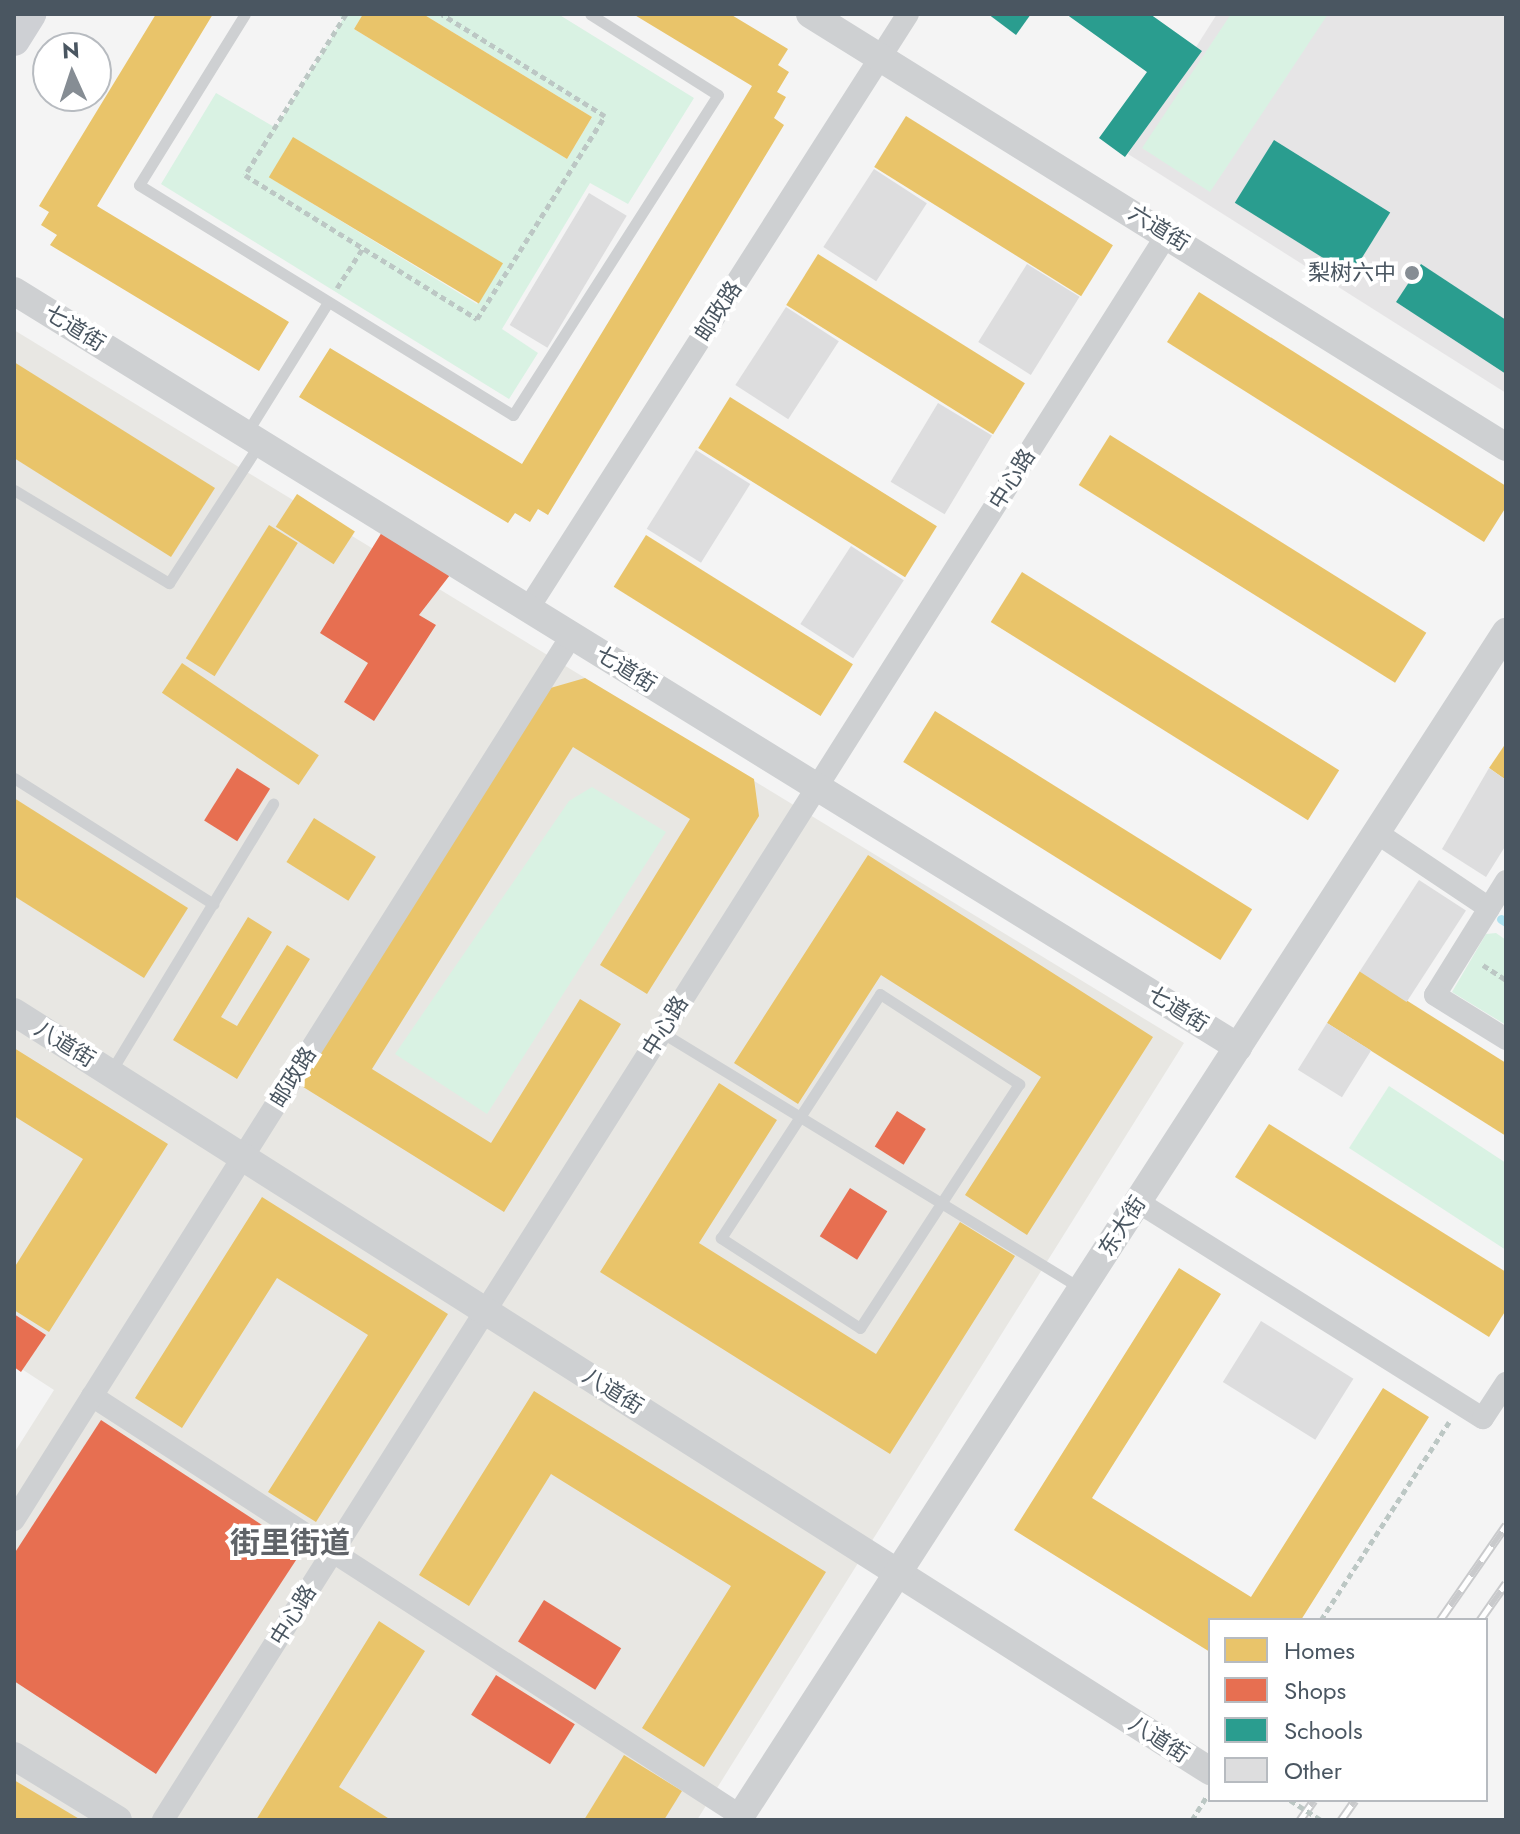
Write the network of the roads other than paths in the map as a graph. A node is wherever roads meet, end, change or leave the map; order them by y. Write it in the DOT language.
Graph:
graph roads {
  1 [pos="30,14"];
  2 [pos="245,14"];
  3 [pos="590,14"];
  4 [pos="810,14"];
  5 [pos="908,14"];
  6 [pos="14,40"];
  7 [pos="880,57"];
  8 [pos="1168,233"];
  9 [pos="14,291"];
  10 [pos="327,304"];
  11 [pos="253,438"];
  12 [pos="1506,447"];
  13 [pos="14,490"];
  14 [pos="528,609"];
  15 [pos="1506,632"];
  16 [pos="572,635"];
  17 [pos="14,778"];
  18 [pos="816,786"];
  19 [pos="273,804"];
  20 [pos="1377,833"];
  21 [pos="1506,881"];
  22 [pos="213,904"];
  23 [pos="1489,908"];
  24 [pos="14,1012"];
  25 [pos="661,1032"];
  26 [pos="1506,1039"];
  27 [pos="1238,1047"];
  28 [pos="110,1073"];
  29 [pos="800,1117"];
  30 [pos="243,1157"];
  31 [pos="1138,1202"];
  32 [pos="942,1203"];
  33 [pos="1082,1288"];
  34 [pos="485,1310"];
  35 [pos="1506,1383"];
  36 [pos="92,1396"];
  37 [pos="14,1520"];
  38 [pos="333,1552"];
  39 [pos="899,1572"];
  40 [pos="14,1756"];
  41 [pos="1208,1770"];
  42 [pos="740,1818"];
  43 [pos="118,1820"];
  44 [pos="163,1820"];
  1 -- 6 [label="main road"];
  2 -- 10 [label="lane"];
  3 -- 10 [label="lane"];
  4 -- 7 [label="street, 六道街"];
  5 -- 7 [label="street, 邮政路"];
  7 -- 8 [label="street, 六道街"];
  7 -- 14 [label="street, 邮政路"];
  8 -- 12 [label="street, 六道街"];
  8 -- 18 [label="street, 中心路"];
  9 -- 11 [label="street, 七道街"];
  10 -- 11 [label="lane"];
  11 -- 13 [label="lane"];
  11 -- 14 [label="street, 七道街"];
  14 -- 16 [label="street, 七道街"];
  15 -- 20 [label="street, 东大街"];
  16 -- 18 [label="street, 七道街"];
  16 -- 30 [label="street, 邮政路"];
  17 -- 22 [label="lane"];
  18 -- 25 [label="street, 中心路"];
  18 -- 27 [label="street, 七道街"];
  19 -- 22 [label="lane"];
  20 -- 23 [label="street"];
  20 -- 27 [label="street, 东大街"];
  21 -- 23 [label="street"];
  22 -- 28 [label="lane"];
  23 -- 26 [label="street"];
  24 -- 28 [label="street, 八道街"];
  25 -- 29 [label="lane"];
  25 -- 34 [label="street, 中心路"];
  27 -- 31 [label="street, 东大街"];
  28 -- 30 [label="street, 八道街"];
  29 -- 32 [label="lane"];
  29 -- 32 [label="lane"];
  29 -- 32 [label="lane"];
  30 -- 34 [label="street, 八道街"];
  30 -- 36 [label="street, 邮政路"];
  31 -- 33 [label="street, 东大街"];
  31 -- 35 [label="street"];
  32 -- 33 [label="lane"];
  33 -- 39 [label="street, 东大街"];
  34 -- 38 [label="street, 中心路"];
  34 -- 39 [label="street, 八道街"];
  36 -- 37 [label="street, 邮政路"];
  36 -- 38 [label="street"];
  38 -- 42 [label="street"];
  38 -- 44 [label="street, 中心路"];
  39 -- 41 [label="street, 八道街"];
  39 -- 42 [label="street, 东大街"];
  40 -- 43 [label="street"];
}
